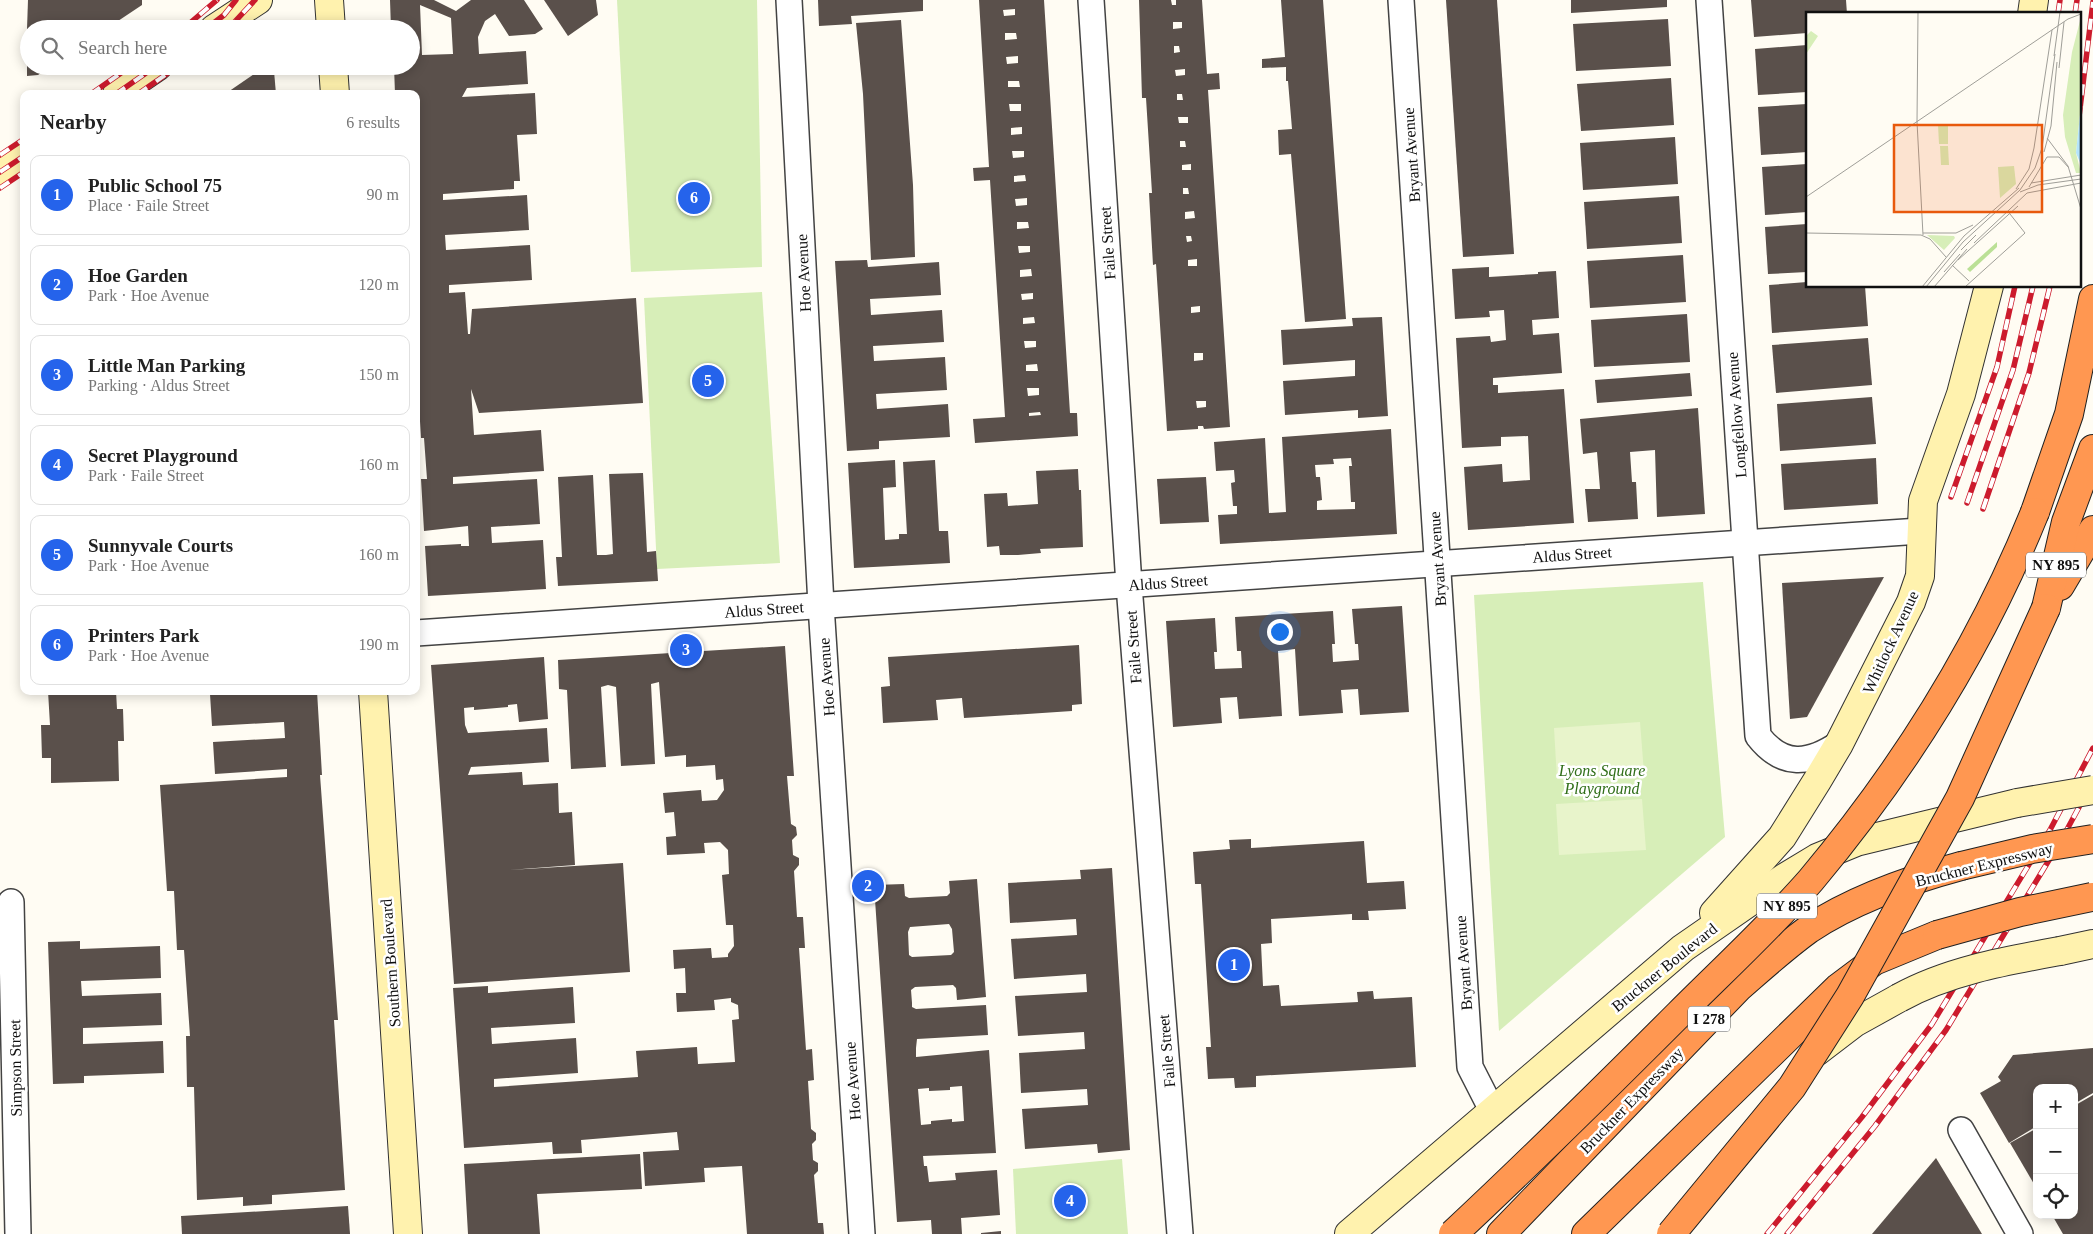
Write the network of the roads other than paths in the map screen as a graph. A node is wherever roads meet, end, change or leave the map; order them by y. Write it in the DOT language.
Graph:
graph roads {
  1 [pos="258,0"];
  2 [pos="329,0"];
  3 [pos="790,0"];
  4 [pos="1091,0"];
  5 [pos="1401,0"];
  6 [pos="1709,0"];
  7 [pos="228,20"];
  8 [pos="330,20"];
  9 [pos="145,75"];
  10 [pos="334,75"];
  11 [pos="123,90"];
  12 [pos="335,90"];
  13 [pos="20,159"];
  14 [pos="0,172"];
  15 [pos="1988,288"];
  16 [pos="2093,299"];
  17 [pos="2093,449"];
  18 [pos="2093,530"];
  19 [pos="1920,531"];
  20 [pos="1744,543"];
  21 [pos="1438,563"];
  22 [pos="1128,585"];
  23 [pos="821,605"];
  24 [pos="2046,608"];
  25 [pos="420,633"];
  26 [pos="373,695"];
  27 [pos="1839,744"];
  28 [pos="2093,790"];
  29 [pos="2093,839"];
  30 [pos="2093,897"];
  31 [pos="12,902"];
  32 [pos="2093,944"];
  33 [pos="1683,948"];
  34 [pos="1493,1112"];
  35 [pos="1961,1130"];
  36 [pos="18,1234"];
  37 [pos="408,1234"];
  38 [pos="862,1234"];
  39 [pos="1180,1234"];
  40 [pos="1349,1234"];
  41 [pos="1454,1234"];
  42 [pos="1501,1234"];
  43 [pos="1586,1234"];
  44 [pos="1661,1234"];
  45 [pos="1671,1234"];
  46 [pos="2020,1234"];
  1 -- 7 [label="main road"];
  2 -- 8 [label="main road"];
  3 -- 23 [label="street, Hoe Avenue"];
  4 -- 22 [label="street, Faile Street"];
  5 -- 21 [label="street, Bryant Avenue"];
  6 -- 20 [label="street, Longfellow Avenue"];
  9 -- 11 [label="main road"];
  10 -- 12 [label="main road"];
  13 -- 14 [label="main road"];
  15 -- 19 [label="main road, Whitlock Avenue"];
  16 -- 41 [label="highway, NY 895, bridge"];
  17 -- 24 [label="highway, NY 895"];
  18 -- 24 [label="highway"];
  19 -- 20 [label="street, Aldus Street"];
  19 -- 27 [label="main road, Whitlock Avenue"];
  20 -- 21 [label="street, Aldus Street"];
  20 -- 27 [label="street, Longfellow Avenue"];
  21 -- 22 [label="street, Aldus Street"];
  21 -- 34 [label="street, Bryant Avenue"];
  22 -- 23 [label="street, Aldus Street"];
  22 -- 39 [label="street, Faile Street"];
  23 -- 25 [label="street, Aldus Street"];
  23 -- 38 [label="street, Hoe Avenue"];
  24 -- 45 [label="highway, NY 895, bridge"];
  26 -- 37 [label="main road, Southern Boulevard"];
  27 -- 33 [label="main road, Whitlock Avenue"];
  28 -- 33 [label="main road, Bruckner Boulevard, bridge"];
  29 -- 42 [label="highway, Bruckner Expressway / I 278, bridge"];
  30 -- 43 [label="highway, bridge"];
  31 -- 36 [label="street, Simpson Street"];
  32 -- 44 [label="main road, bridge"];
  33 -- 34 [label="main road, Bruckner Boulevard"];
  34 -- 40 [label="main road, Bruckner Boulevard"];
  35 -- 46 [label="street"];
}
